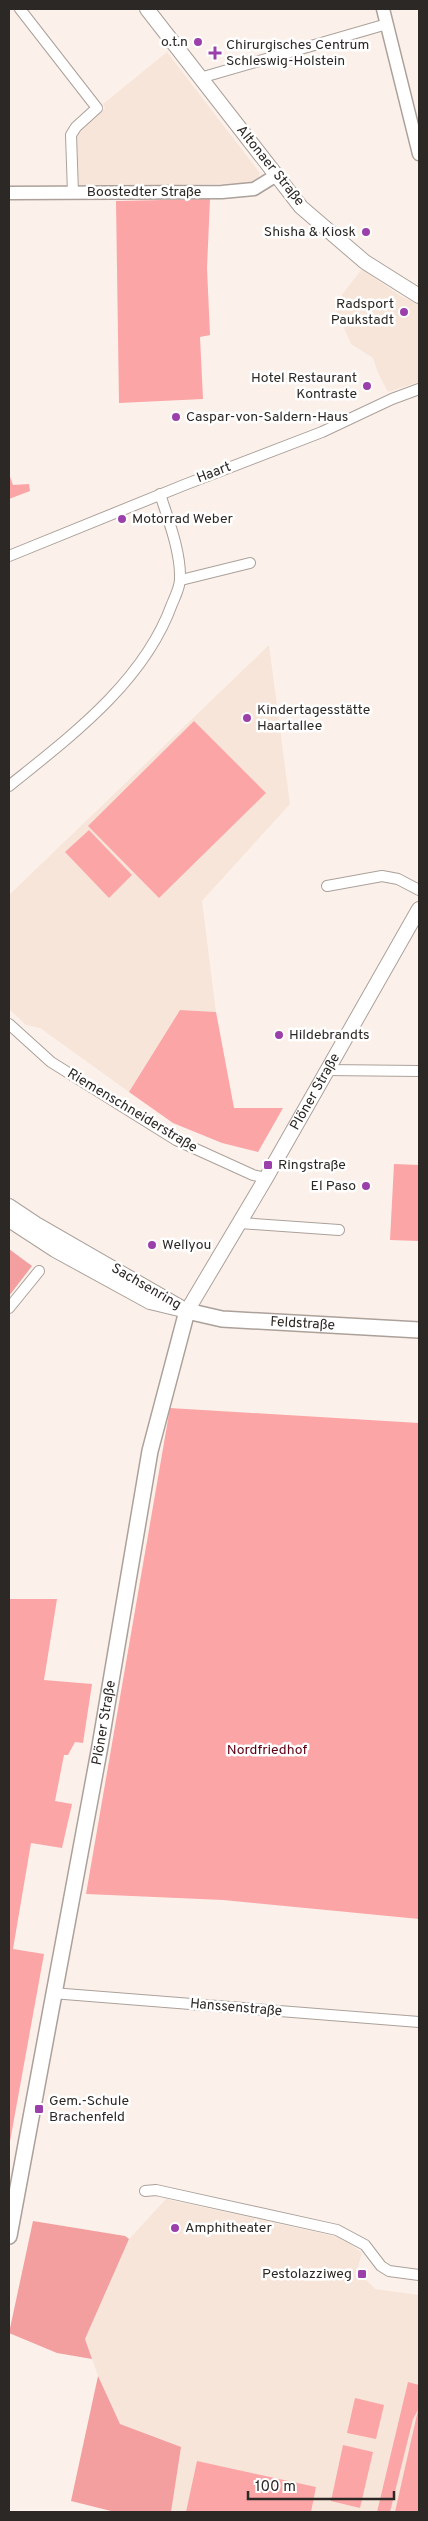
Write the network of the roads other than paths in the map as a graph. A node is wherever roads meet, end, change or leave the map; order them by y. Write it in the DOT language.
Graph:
graph roads {
  1 [pos="20,9"];
  2 [pos="147,9"];
  3 [pos="383,9"];
  4 [pos="387,24"];
  5 [pos="200,78"];
  6 [pos="419,154"];
  7 [pos="275,176"];
  8 [pos="9,193"];
  9 [pos="73,193"];
  10 [pos="419,296"];
  11 [pos="419,389"];
  12 [pos="160,494"];
  13 [pos="9,556"];
  14 [pos="250,563"];
  15 [pos="181,580"];
  16 [pos="9,786"];
  17 [pos="327,886"];
  18 [pos="419,890"];
  19 [pos="419,909"];
  20 [pos="9,1024"];
  21 [pos="326,1070"];
  22 [pos="419,1071"];
  23 [pos="266,1178"];
  24 [pos="9,1206"];
  25 [pos="9,1220"];
  26 [pos="240,1223"];
  27 [pos="339,1230"];
  28 [pos="39,1271"];
  29 [pos="9,1308"];
  30 [pos="187,1311"];
  31 [pos="419,1330"];
  32 [pos="52,1992"];
  33 [pos="419,2022"];
  34 [pos="145,2190"];
  35 [pos="9,2236"];
  36 [pos="419,2275"];
  1 -- 9 [label="street"];
  2 -- 5 [label="main road, Altonaer Straße"];
  3 -- 4 [label="street"];
  4 -- 5 [label="street"];
  4 -- 6 [label="street"];
  5 -- 7 [label="main road, Altonaer Straße"];
  7 -- 9 [label="street, Boostedter Straße"];
  7 -- 10 [label="main road, Altonaer Straße"];
  8 -- 9 [label="street, Boostedter Straße"];
  11 -- 12 [label="street, Haart"];
  12 -- 13 [label="street, Haart"];
  12 -- 15 [label="street"];
  14 -- 15 [label="street"];
  15 -- 16 [label="street"];
  17 -- 18 [label="street"];
  19 -- 21 [label="main road, Plöner Straße"];
  20 -- 23 [label="street, Riemenschneiderstraße"];
  21 -- 22 [label="street"];
  21 -- 23 [label="main road, Plöner Straße"];
  23 -- 26 [label="main road, Plöner Straße"];
  24 -- 30 [label="main road, Sachsenring"];
  25 -- 30 [label="main road, Sachsenring"];
  26 -- 27 [label="street"];
  26 -- 30 [label="main road, Plöner Straße"];
  28 -- 29 [label="street"];
  30 -- 31 [label="main road, Feldstraße"];
  30 -- 32 [label="main road, Plöner Straße"];
  32 -- 33 [label="street, Hanssenstraße"];
  32 -- 35 [label="main road, Plöner Straße"];
  34 -- 36 [label="street"];
}
